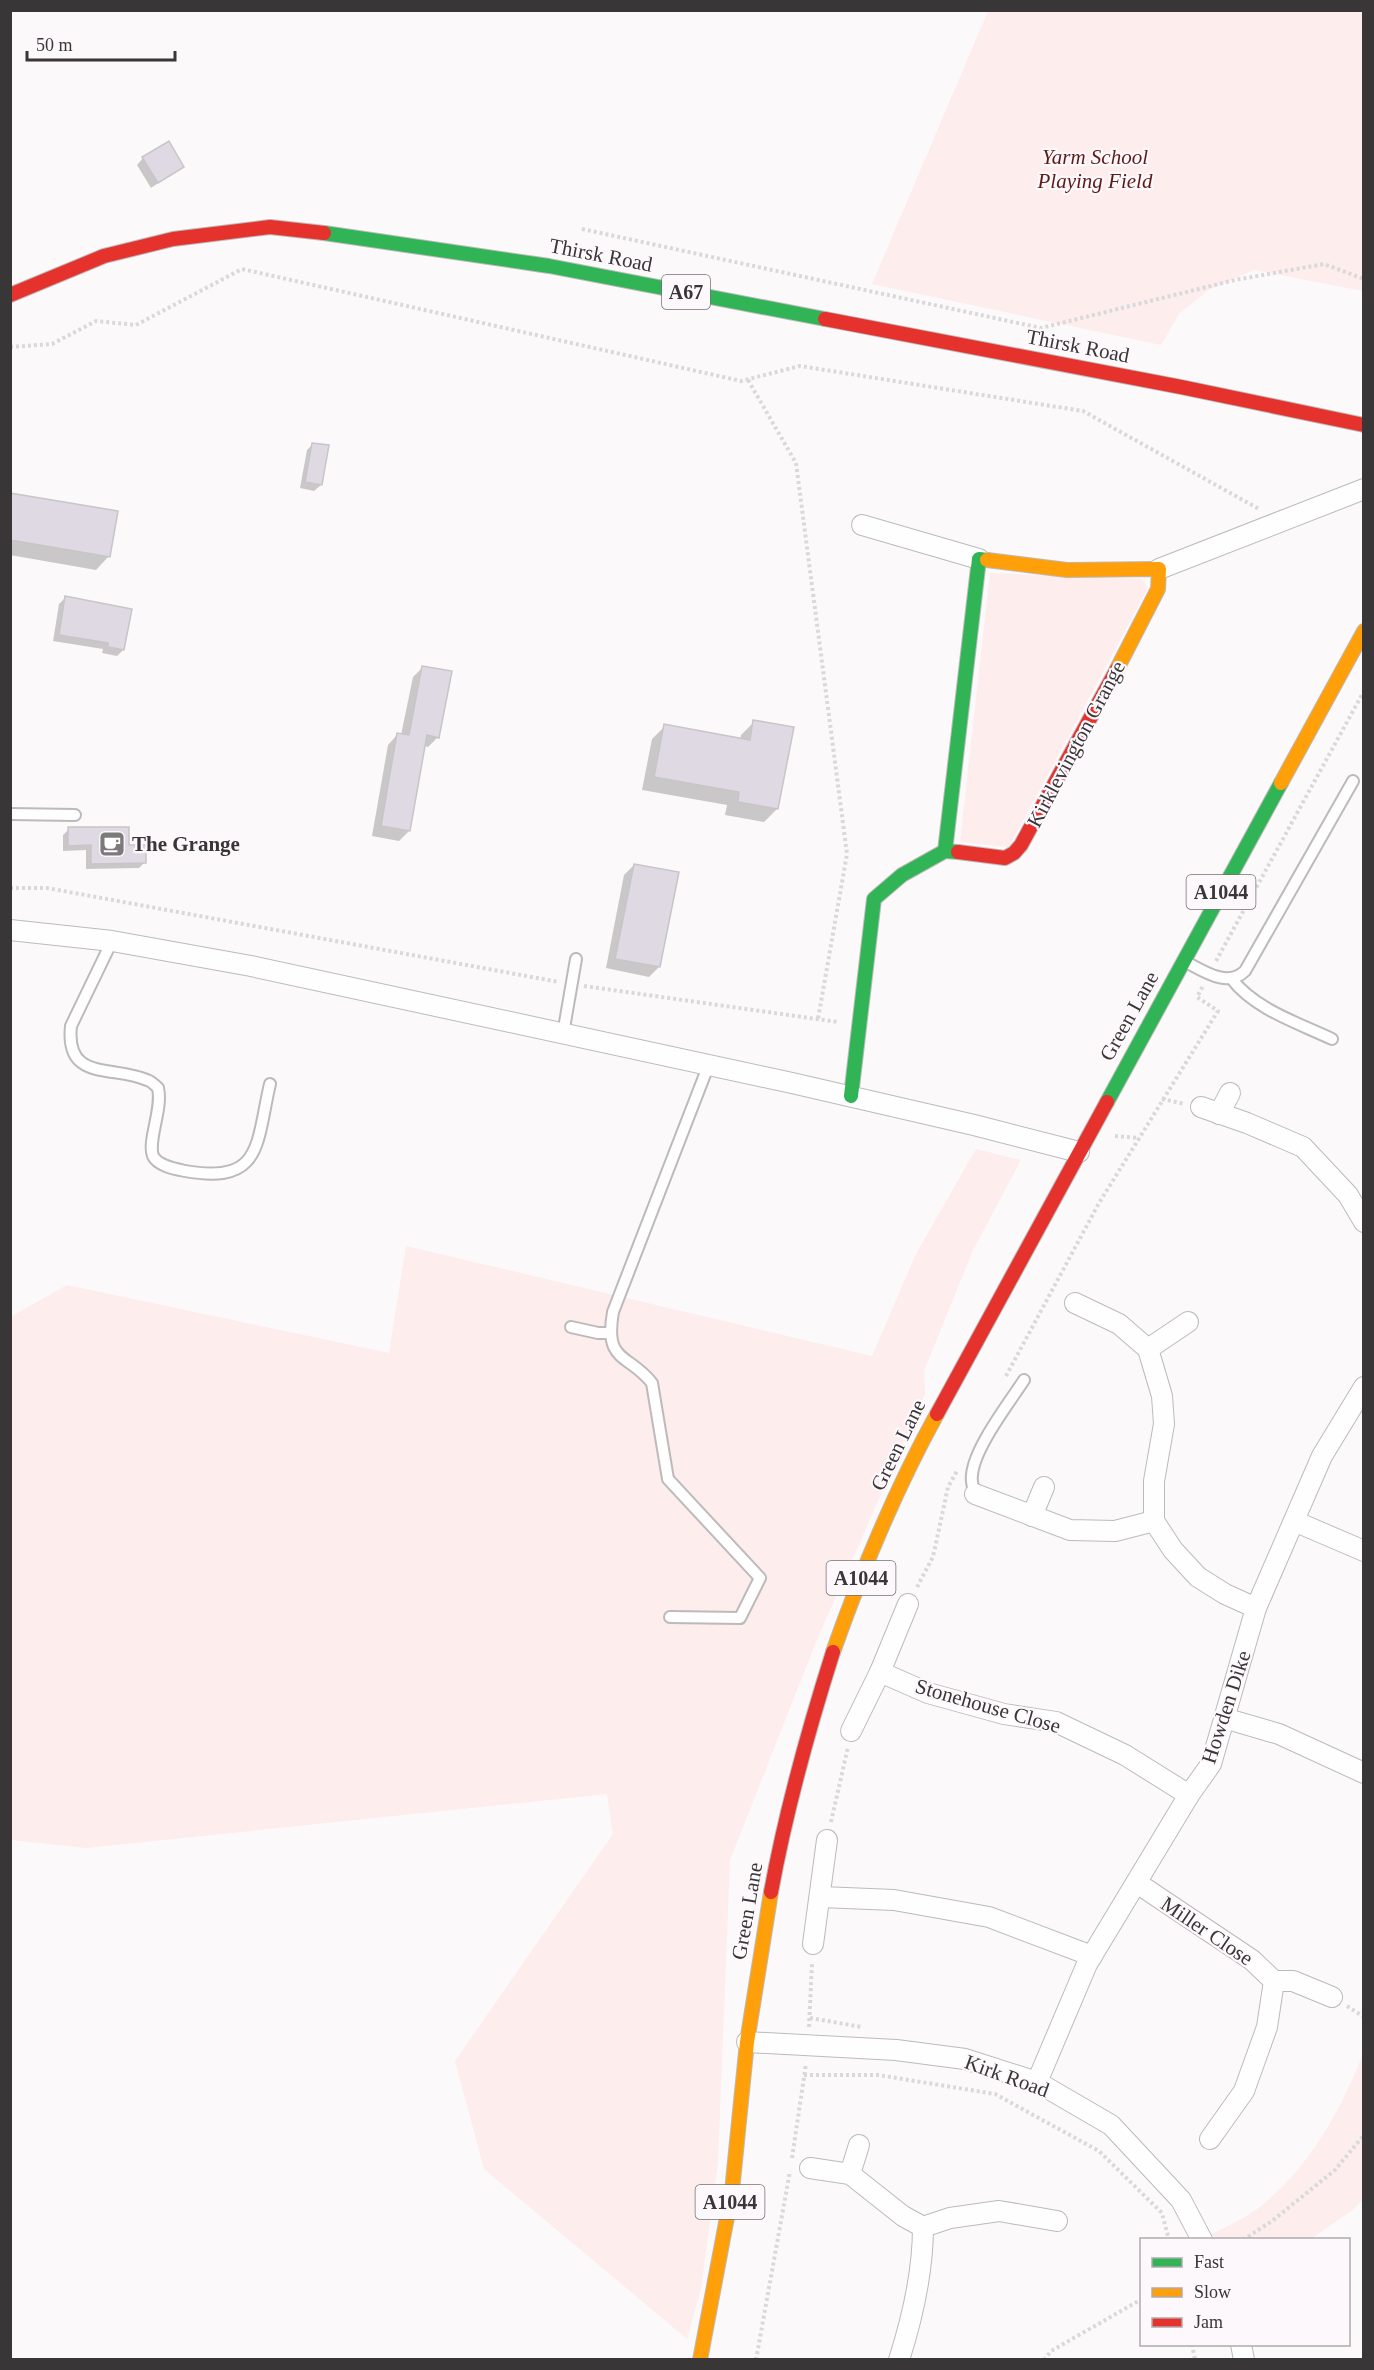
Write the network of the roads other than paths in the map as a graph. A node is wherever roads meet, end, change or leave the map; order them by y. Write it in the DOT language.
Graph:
graph roads {
  1 [pos="10,295"];
  2 [pos="1364,425"];
  3 [pos="1364,489"];
  4 [pos="862,525"];
  5 [pos="979,559"];
  6 [pos="1159,569"];
  7 [pos="1364,631"];
  8 [pos="1353,781"];
  9 [pos="10,814"];
  10 [pos="75,815"];
  11 [pos="945,851"];
  12 [pos="10,930"];
  13 [pos="112,940"];
  14 [pos="576,959"];
  15 [pos="1183,960"];
  16 [pos="1231,978"];
  17 [pos="563,1034"];
  18 [pos="1332,1039"];
  19 [pos="709,1065"];
  20 [pos="270,1084"];
  21 [pos="1230,1093"];
  22 [pos="851,1096"];
  23 [pos="1079,1152"];
  24 [pos="1364,1222"];
  25 [pos="1075,1303"];
  26 [pos="1188,1322"];
  27 [pos="571,1328"];
  28 [pos="609,1333"];
  29 [pos="1148,1349"];
  30 [pos="1024,1380"];
  31 [pos="1364,1387"];
  32 [pos="1044,1487"];
  33 [pos="975,1494"];
  34 [pos="1032,1516"];
  35 [pos="1154,1521"];
  36 [pos="1294,1521"];
  37 [pos="1364,1551"];
  38 [pos="908,1604"];
  39 [pos="1256,1608"];
  40 [pos="670,1617"];
  41 [pos="880,1672"];
  42 [pos="1224,1718"];
  43 [pos="851,1731"];
  44 [pos="1364,1773"];
  45 [pos="1189,1795"];
  46 [pos="827,1840"];
  47 [pos="1137,1883"];
  48 [pos="821,1896"];
  49 [pos="813,1944"];
  50 [pos="1092,1956"];
  51 [pos="1274,1981"];
  52 [pos="1332,1997"];
  53 [pos="747,2042"];
  54 [pos="1037,2082"];
  55 [pos="1210,2139"];
  56 [pos="859,2145"];
  57 [pos="810,2168"];
  58 [pos="850,2174"];
  59 [pos="1057,2221"];
  60 [pos="923,2227"];
  61 [pos="1201,2238"];
  62 [pos="700,2360"];
  63 [pos="899,2360"];
  1 -- 2 [label="main road, Thirsk Road / A67"];
  3 -- 6 [label="street"];
  4 -- 5 [label="street"];
  5 -- 6 [label="main road"];
  5 -- 11 [label="main road"];
  6 -- 11 [label="main road, Kirklevington Grange"];
  7 -- 15 [label="main road, Green Lane / A1044"];
  8 -- 16 [label="lane"];
  9 -- 10 [label="lane"];
  11 -- 22 [label="main road"];
  12 -- 13 [label="street"];
  13 -- 17 [label="street"];
  13 -- 20 [label="lane"];
  14 -- 17 [label="lane"];
  15 -- 16 [label="lane"];
  15 -- 23 [label="main road, Green Lane / A1044"];
  16 -- 18 [label="lane"];
  17 -- 19 [label="street"];
  19 -- 22 [label="street"];
  19 -- 28 [label="lane"];
  21 -- 24 [label="street"];
  22 -- 23 [label="street"];
  23 -- 53 [label="main road, Green Lane / A1044"];
  25 -- 29 [label="street"];
  26 -- 29 [label="street"];
  27 -- 28 [label="lane"];
  28 -- 40 [label="lane"];
  29 -- 35 [label="street"];
  30 -- 33 [label="lane"];
  31 -- 36 [label="street, Howden Dike"];
  32 -- 34 [label="street"];
  33 -- 34 [label="street"];
  34 -- 35 [label="street"];
  35 -- 39 [label="street"];
  36 -- 37 [label="street"];
  36 -- 39 [label="street, Howden Dike"];
  38 -- 41 [label="street"];
  39 -- 42 [label="street, Howden Dike"];
  41 -- 43 [label="street"];
  41 -- 45 [label="street, Stonehouse Close"];
  42 -- 44 [label="street"];
  42 -- 45 [label="street, Howden Dike"];
  45 -- 47 [label="street, Howden Dike"];
  46 -- 48 [label="street"];
  47 -- 50 [label="street, Howden Dike"];
  47 -- 51 [label="street, Miller Close"];
  48 -- 49 [label="street"];
  48 -- 50 [label="street"];
  50 -- 54 [label="street, Howden Dike"];
  51 -- 52 [label="street, Miller Close"];
  51 -- 55 [label="street, Miller Close"];
  53 -- 54 [label="street, Kirk Road"];
  53 -- 62 [label="main road, Green Lane / A1044"];
  54 -- 61 [label="street, Kirk Road"];
  56 -- 58 [label="street"];
  57 -- 58 [label="street"];
  58 -- 60 [label="street"];
  59 -- 60 [label="street"];
  60 -- 63 [label="street"];
}
